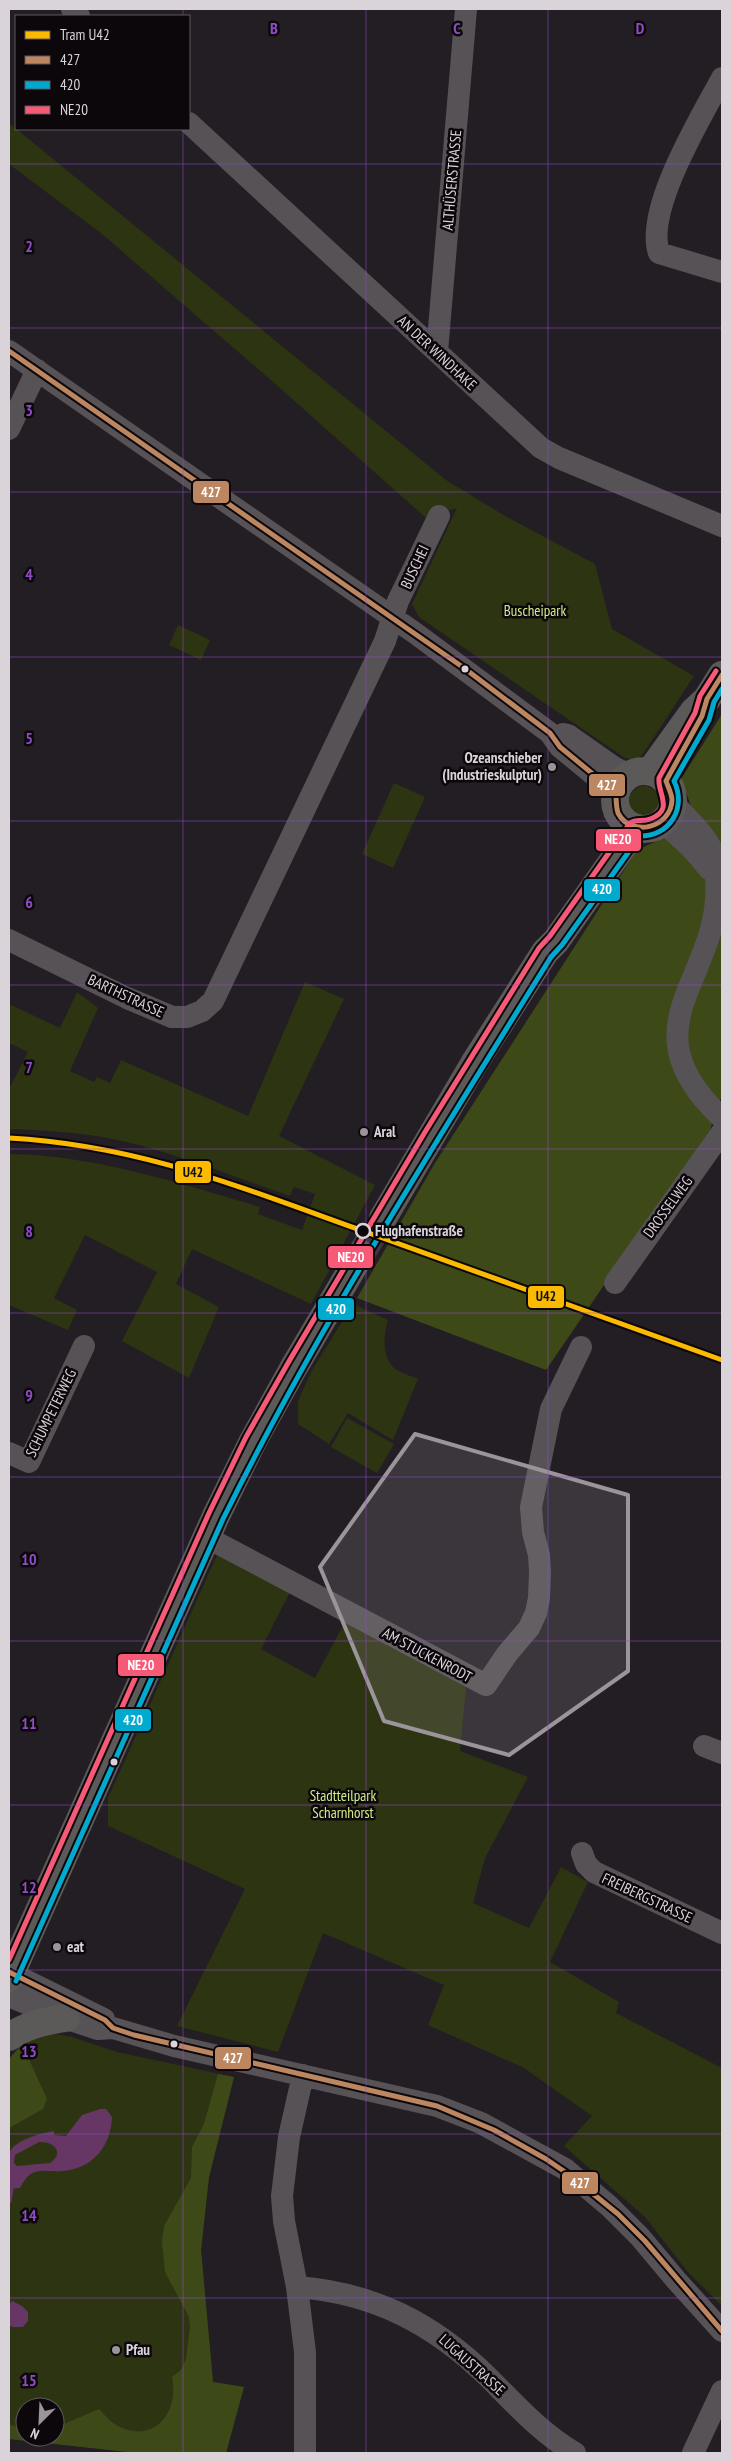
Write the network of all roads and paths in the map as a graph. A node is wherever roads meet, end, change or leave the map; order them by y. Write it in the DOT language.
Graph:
graph roads {
  1 [pos="466,9"];
  2 [pos="722,78"];
  3 [pos="190,125"];
  4 [pos="722,272"];
  5 [pos="9,351"];
  6 [pos="437,352"];
  7 [pos="37,370"];
  8 [pos="9,429"];
  9 [pos="439,516"];
  10 [pos="722,526"];
  11 [pos="392,618"];
  12 [pos="722,675"];
  13 [pos="644,798"];
  14 [pos="718,885"];
  15 [pos="9,940"];
  16 [pos="722,1118"];
  17 [pos="722,1132"];
  18 [pos="383,1218"];
  19 [pos="361,1254"];
  20 [pos="615,1283"];
  21 [pos="84,1346"];
  22 [pos="581,1347"];
  23 [pos="9,1453"];
  24 [pos="206,1538"];
  25 [pos="582,1852"];
  26 [pos="39,1908"];
  27 [pos="9,1925"];
  28 [pos="722,1933"];
  29 [pos="9,1979"];
  30 [pos="66,2018"];
  31 [pos="114,2028"];
  32 [pos="9,2037"];
  33 [pos="303,2075"];
  34 [pos="298,2287"];
  35 [pos="722,2331"];
  36 [pos="722,2391"];
  37 [pos="305,2453"];
  38 [pos="575,2453"];
  39 [pos="693,2453"];
  1 -- 6 [label="street, ALTHÜSERSTRASSE"];
  2 -- 4 [label="street"];
  3 -- 6 [label="street, AN DER WINDHAKE"];
  5 -- 7 [label="street"];
  6 -- 10 [label="street, AN DER WINDHAKE"];
  7 -- 8 [label="street"];
  7 -- 11 [label="street"];
  9 -- 11 [label="street, BUSCHEI"];
  11 -- 13 [label="street"];
  11 -- 15 [label="street, BARTHSTRASSE"];
  12 -- 13 [label="main road"];
  13 -- 14 [label="street"];
  13 -- 18 [label="main road"];
  14 -- 16 [label="street"];
  17 -- 20 [label="street, DROSSELWEG"];
  19 -- 24 [label="main road"];
  21 -- 23 [label="street, SCHUMPETERWEG"];
  22 -- 24 [label="street, AM STUCKENRODT"];
  24 -- 26 [label="main road"];
  25 -- 28 [label="street, FREIBERGSTRASSE"];
  26 -- 27 [label="main road"];
  26 -- 29 [label="main road"];
  29 -- 30 [label="street"];
  29 -- 31 [label="street"];
  30 -- 31 [label="street"];
  30 -- 32 [label="main road"];
  31 -- 33 [label="street"];
  33 -- 34 [label="street"];
  33 -- 35 [label="street"];
  34 -- 37 [label="street"];
  34 -- 38 [label="street, LUGAUSTRASSE"];
  36 -- 39 [label="street"];
}
